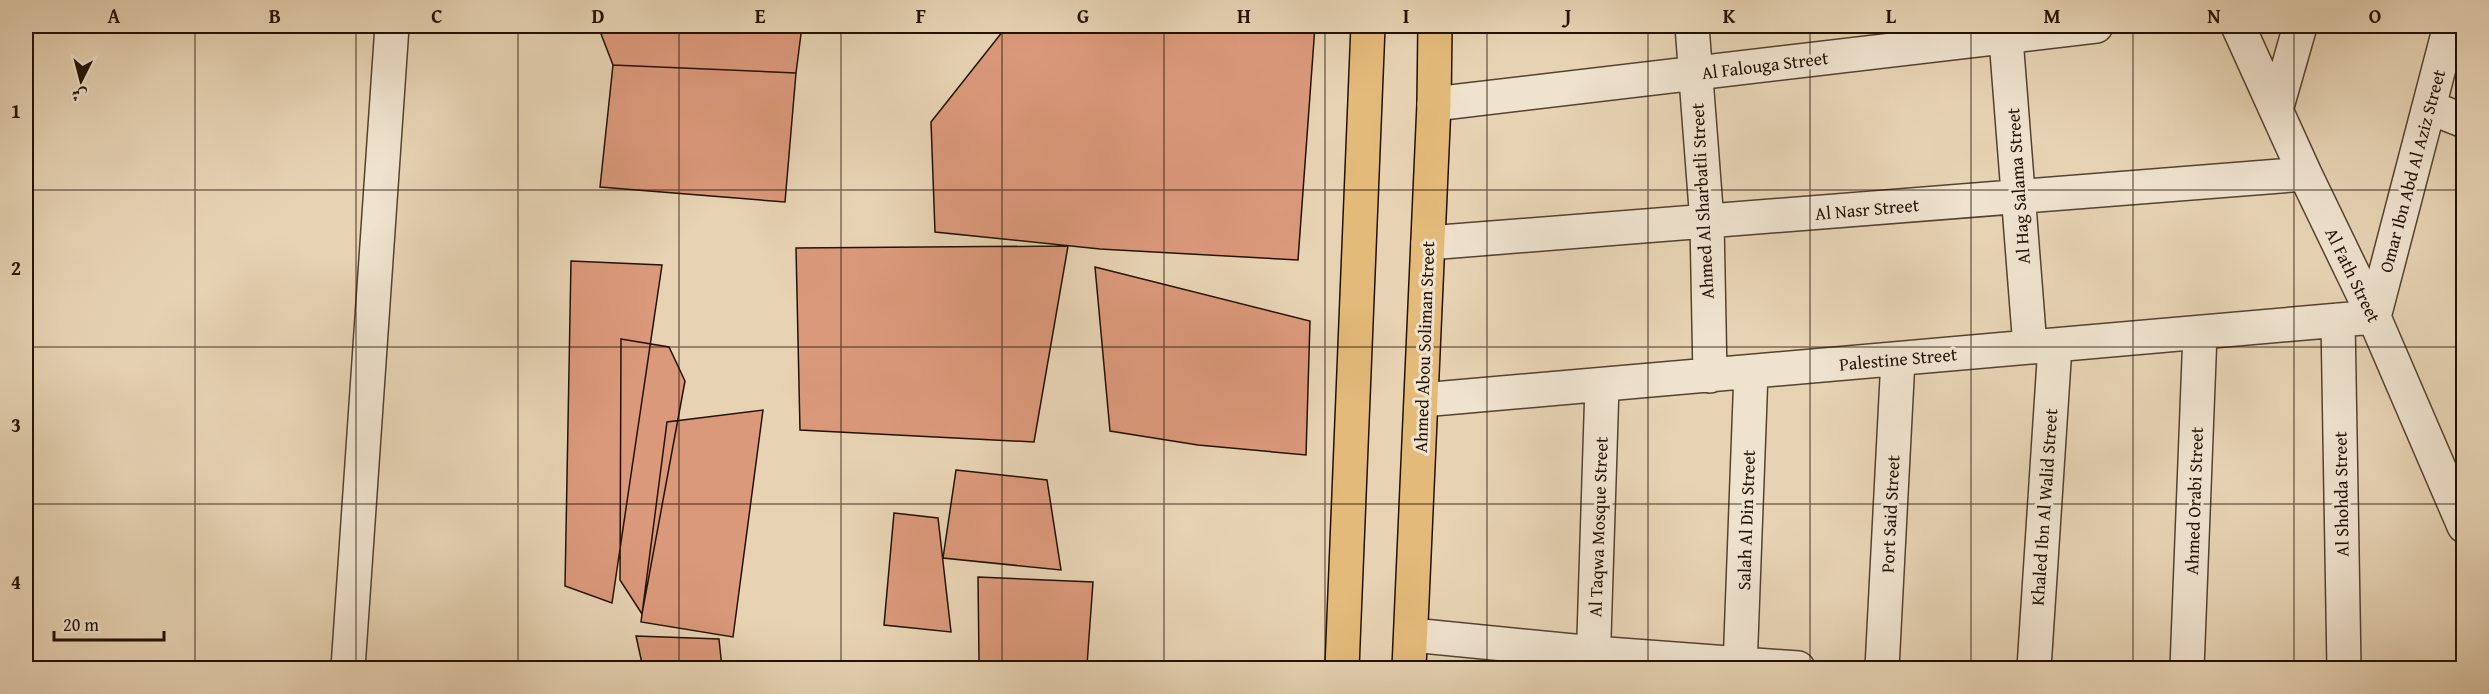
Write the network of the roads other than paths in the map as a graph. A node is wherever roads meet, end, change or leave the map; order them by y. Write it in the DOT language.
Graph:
graph roads {
  1 [pos="392,26"];
  2 [pos="1368,26"];
  3 [pos="1435,26"];
  4 [pos="1692,26"];
  5 [pos="2096,26"];
  6 [pos="2238,26"];
  7 [pos="2300,26"];
  8 [pos="2450,26"];
  9 [pos="2006,31"];
  10 [pos="1695,73"];
  11 [pos="1434,104"];
  12 [pos="2429,107"];
  13 [pos="2276,111"];
  14 [pos="2463,121"];
  15 [pos="2305,174"];
  16 [pos="2019,197"];
  17 [pos="1707,222"];
  18 [pos="1428,243"];
  19 [pos="2374,317"];
  20 [pos="2338,320"];
  21 [pos="2200,333"];
  22 [pos="2043,347"];
  23 [pos="1898,359"];
  24 [pos="1751,372"];
  25 [pos="1710,376"];
  26 [pos="1602,386"];
  27 [pos="1422,400"];
  28 [pos="2463,526"];
  29 [pos="1412,635"];
  30 [pos="1594,661"];
  31 [pos="1740,666"];
  32 [pos="348,669"];
  33 [pos="1342,669"];
  34 [pos="1409,669"];
  35 [pos="1798,669"];
  36 [pos="1882,669"];
  37 [pos="2034,669"];
  38 [pos="2187,669"];
  39 [pos="2344,669"];
  1 -- 32 [label="street"];
  2 -- 33 [label="main road"];
  3 -- 11 [label="main road, Ahmed Abou Soliman Street"];
  4 -- 10 [label="street, Ahmed Al Sharbatli Street"];
  5 -- 9 [label="street, Al Falouga Street"];
  6 -- 13 [label="street, Al Fath Street"];
  7 -- 13 [label="street"];
  8 -- 12 [label="street, Omar Ibn Abd Al Aziz Street"];
  9 -- 10 [label="street, Al Falouga Street"];
  9 -- 16 [label="street, Al Hag Salama Street"];
  10 -- 11 [label="street, Al Falouga Street"];
  10 -- 17 [label="street, Ahmed Al Sharbatli Street"];
  11 -- 18 [label="main road, Ahmed Abou Soliman Street"];
  12 -- 14 [label="street"];
  12 -- 19 [label="street, Omar Ibn Abd Al Aziz Street"];
  13 -- 15 [label="street, Al Fath Street"];
  15 -- 16 [label="street, Al Nasr Street"];
  15 -- 19 [label="street, Al Fath Street"];
  16 -- 17 [label="street, Al Nasr Street"];
  16 -- 22 [label="street, Al Hag Salama Street"];
  17 -- 18 [label="street, Al Nasr Street"];
  17 -- 25 [label="street, Ahmed Al Sharbatli Street"];
  18 -- 27 [label="main road, Ahmed Abou Soliman Street"];
  19 -- 20 [label="street, Palestine Street"];
  19 -- 28 [label="street, Al Fath Street"];
  20 -- 21 [label="street, Palestine Street"];
  20 -- 39 [label="street, Al Shohda Street"];
  21 -- 22 [label="street, Palestine Street"];
  21 -- 38 [label="street, Ahmed Orabi Street"];
  22 -- 23 [label="street, Palestine Street"];
  22 -- 37 [label="street, Khaled Ibn Al Walid Street"];
  23 -- 24 [label="street, Palestine Street"];
  23 -- 36 [label="street, Port Said Street"];
  24 -- 25 [label="street, Palestine Street"];
  24 -- 31 [label="street, Salah Al Din Street"];
  25 -- 26 [label="street, Palestine Street"];
  26 -- 27 [label="street, Palestine Street"];
  26 -- 30 [label="street, Al Taqwa Mosque Street"];
  27 -- 29 [label="main road, Ahmed Abou Soliman Street"];
  29 -- 30 [label="street"];
  29 -- 34 [label="main road, Ahmed Abou Soliman Street"];
  30 -- 31 [label="street"];
  31 -- 35 [label="street"];
}
